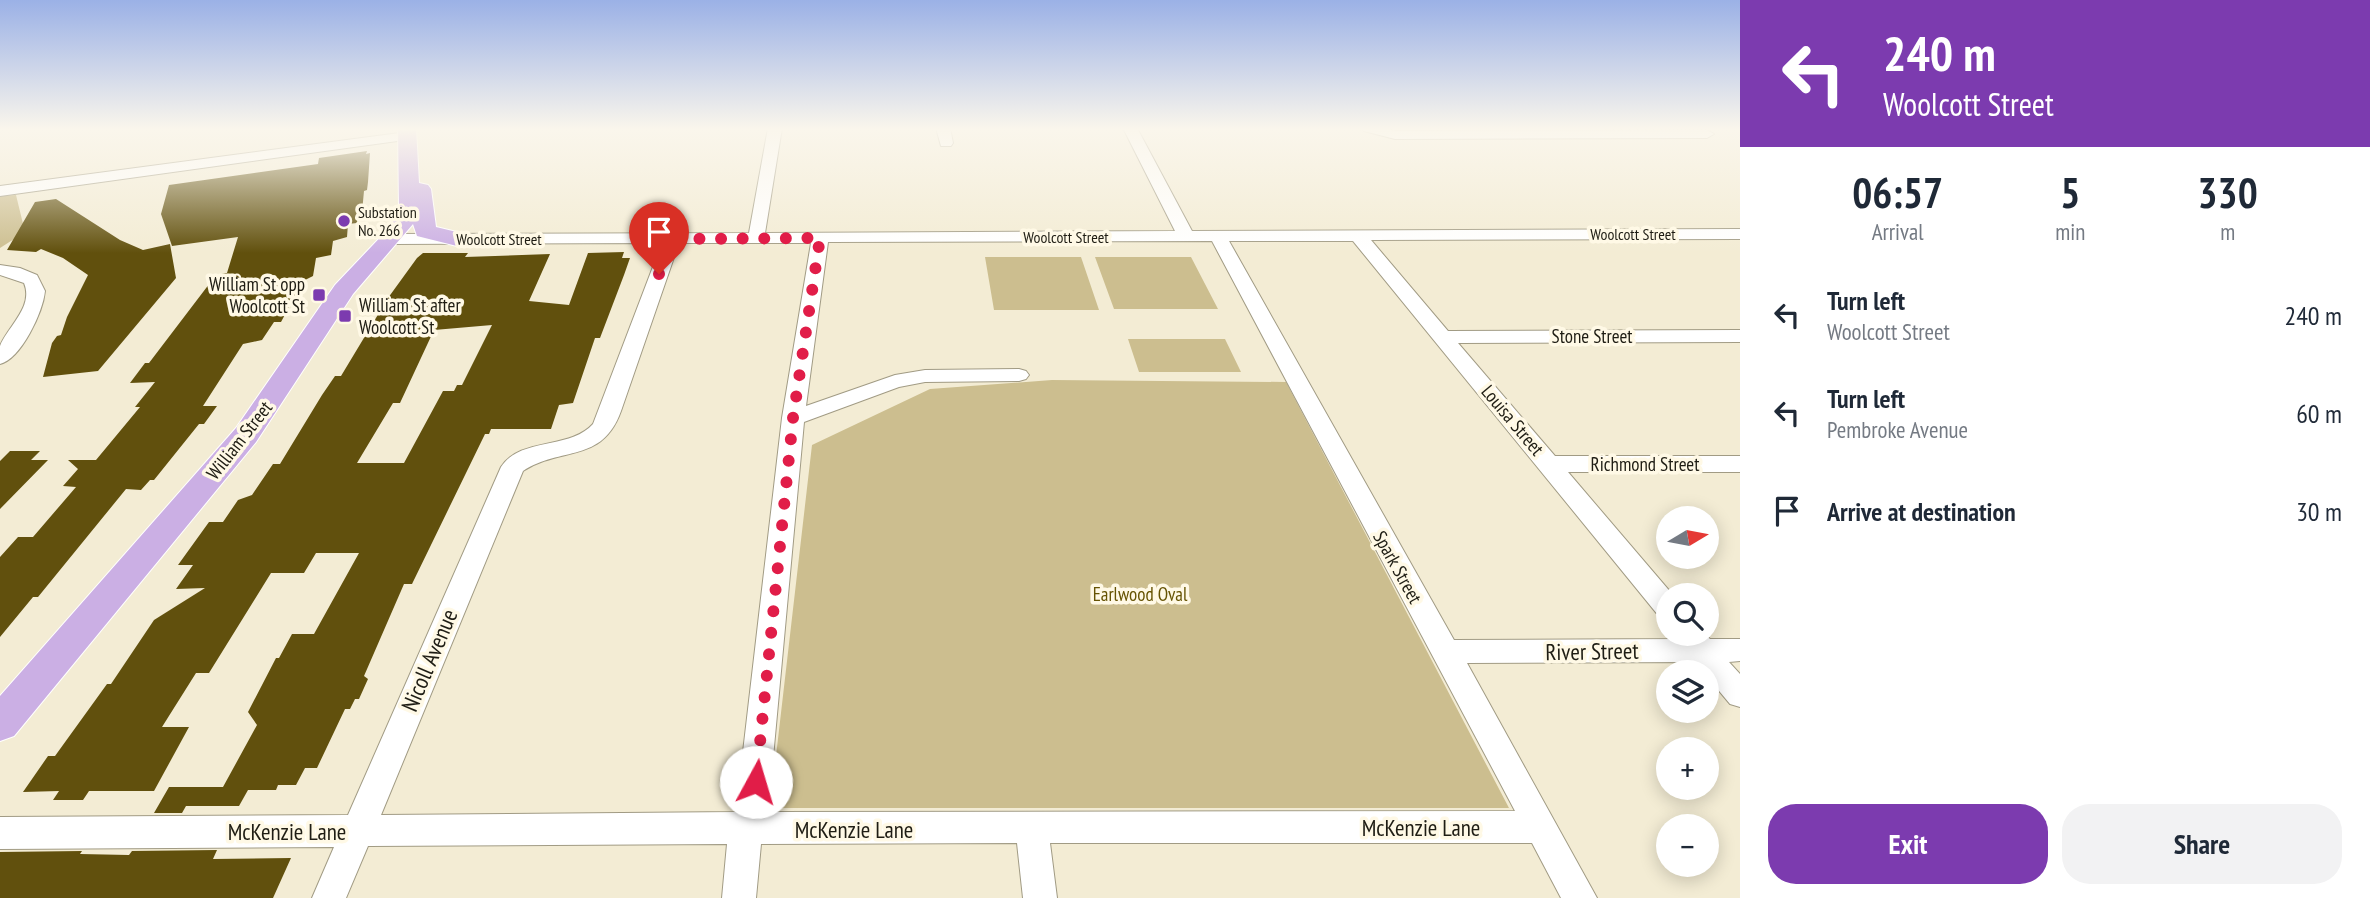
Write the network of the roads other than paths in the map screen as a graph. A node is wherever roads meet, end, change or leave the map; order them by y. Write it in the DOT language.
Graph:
graph roads {
  1 [pos="146,170"];
  2 [pos="410,170"];
  3 [pos="768,170"];
  4 [pos="1152,170"];
  5 [pos="410,180"];
  6 [pos="0,191"];
  7 [pos="1740,234"];
  8 [pos="1357,235"];
  9 [pos="1186,236"];
  10 [pos="1218,236"];
  11 [pos="756,238"];
  12 [pos="820,238"];
  13 [pos="393,239"];
  14 [pos="457,239"];
  15 [pos="672,239"];
  16 [pos="0,270"];
  17 [pos="1740,336"];
  18 [pos="1444,337"];
  19 [pos="0,358"];
  20 [pos="1020,375"];
  21 [pos="793,418"];
  22 [pos="1549,464"];
  23 [pos="1740,464"];
  24 [pos="1656,593"];
  25 [pos="1656,644"];
  26 [pos="1699,646"];
  27 [pos="1718,646"];
  28 [pos="1740,650"];
  29 [pos="1444,652"];
  30 [pos="1740,695"];
  31 [pos="0,724"];
  32 [pos="1541,827"];
  33 [pos="747,828"];
  34 [pos="1032,828"];
  35 [pos="357,831"];
  36 [pos="0,833"];
  37 [pos="329,898"];
  38 [pos="739,898"];
  39 [pos="1040,898"];
  40 [pos="1580,898"];
  1 -- 6 [label="street"];
  2 -- 5 [label="main road, William Street"];
  3 -- 11 [label="street"];
  4 -- 9 [label="street"];
  5 -- 13 [label="main road, William Street"];
  5 -- 14 [label="main road"];
  7 -- 8 [label="street, Woolcott Street"];
  8 -- 10 [label="street, Woolcott Street"];
  8 -- 18 [label="street, Louisa Street"];
  9 -- 10 [label="street, Woolcott Street"];
  9 -- 12 [label="street, Woolcott Street"];
  10 -- 29 [label="street, Spark Street"];
  11 -- 12 [label="street, Woolcott Street"];
  11 -- 15 [label="street, Woolcott Street"];
  12 -- 21 [label="street"];
  13 -- 14 [label="street, Woolcott Street"];
  13 -- 31 [label="main road, William Street"];
  14 -- 15 [label="street, Woolcott Street"];
  15 -- 35 [label="street, Nicoll Avenue"];
  16 -- 19 [label="street"];
  17 -- 18 [label="street, Stone Street"];
  18 -- 22 [label="street, Louisa Street"];
  20 -- 21 [label="street"];
  21 -- 33 [label="street"];
  22 -- 23 [label="street, Richmond Street"];
  22 -- 24 [label="street, Louisa Street"];
  25 -- 29 [label="street, River Street"];
  26 -- 30 [label="street"];
  27 -- 28 [label="street, River Street"];
  29 -- 32 [label="street, Spark Street"];
  32 -- 34 [label="street, McKenzie Lane"];
  32 -- 40 [label="street, Spark Street"];
  33 -- 34 [label="street, McKenzie Lane"];
  33 -- 35 [label="street, McKenzie Lane"];
  33 -- 38 [label="street"];
  34 -- 39 [label="street"];
  35 -- 36 [label="street, McKenzie Lane"];
  35 -- 37 [label="street, Nicoll Avenue"];
}
